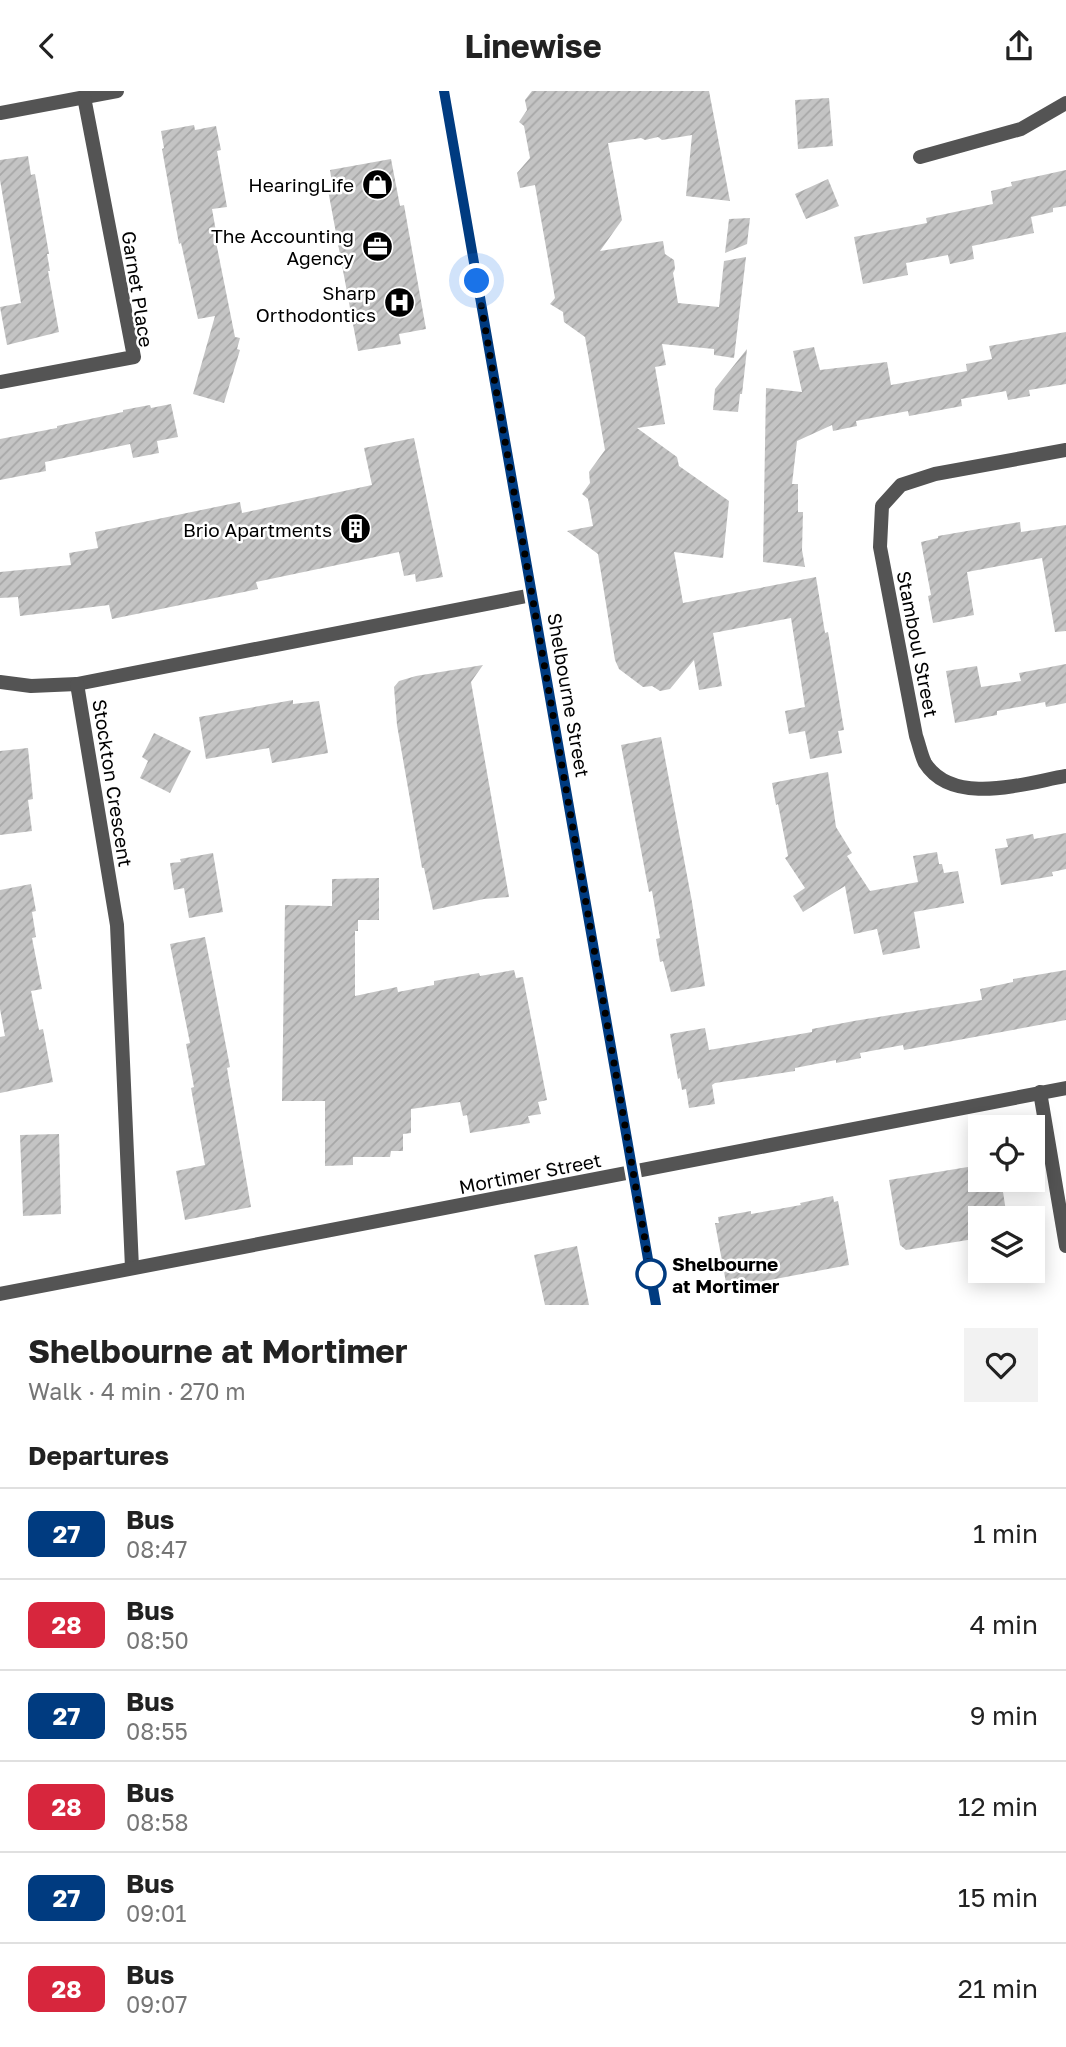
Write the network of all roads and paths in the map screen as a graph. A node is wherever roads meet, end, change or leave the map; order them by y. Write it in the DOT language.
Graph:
graph roads {
  1 [pos="117,91"];
  2 [pos="444,91"];
  3 [pos="84,97"];
  4 [pos="1066,103"];
  5 [pos="0,113"];
  6 [pos="920,157"];
  7 [pos="0,382"];
  8 [pos="1066,450"];
  9 [pos="532,594"];
  10 [pos="0,683"];
  11 [pos="77,684"];
  12 [pos="1066,776"];
  13 [pos="1066,1088"];
  14 [pos="1040,1093"];
  15 [pos="634,1172"];
  16 [pos="1066,1246"];
  17 [pos="132,1268"];
  18 [pos="0,1294"];
  19 [pos="656,1305"];
  1 -- 3 [label="street"];
  2 -- 9 [label="main road, Shelbourne Street"];
  3 -- 5 [label="street"];
  3 -- 7 [label="street, Garnet Place"];
  4 -- 6 [label="street"];
  8 -- 12 [label="street, Stamboul Street"];
  9 -- 11 [label="street, Stockton Crescent"];
  9 -- 15 [label="main road, Shelbourne Street"];
  10 -- 11 [label="street"];
  11 -- 17 [label="street, Stockton Crescent"];
  13 -- 14 [label="street, Mortimer Street"];
  14 -- 15 [label="street, Mortimer Street"];
  14 -- 16 [label="street"];
  15 -- 17 [label="street, Mortimer Street"];
  15 -- 19 [label="main road, Shelbourne Street"];
  17 -- 18 [label="street, Mortimer Street"];
}
